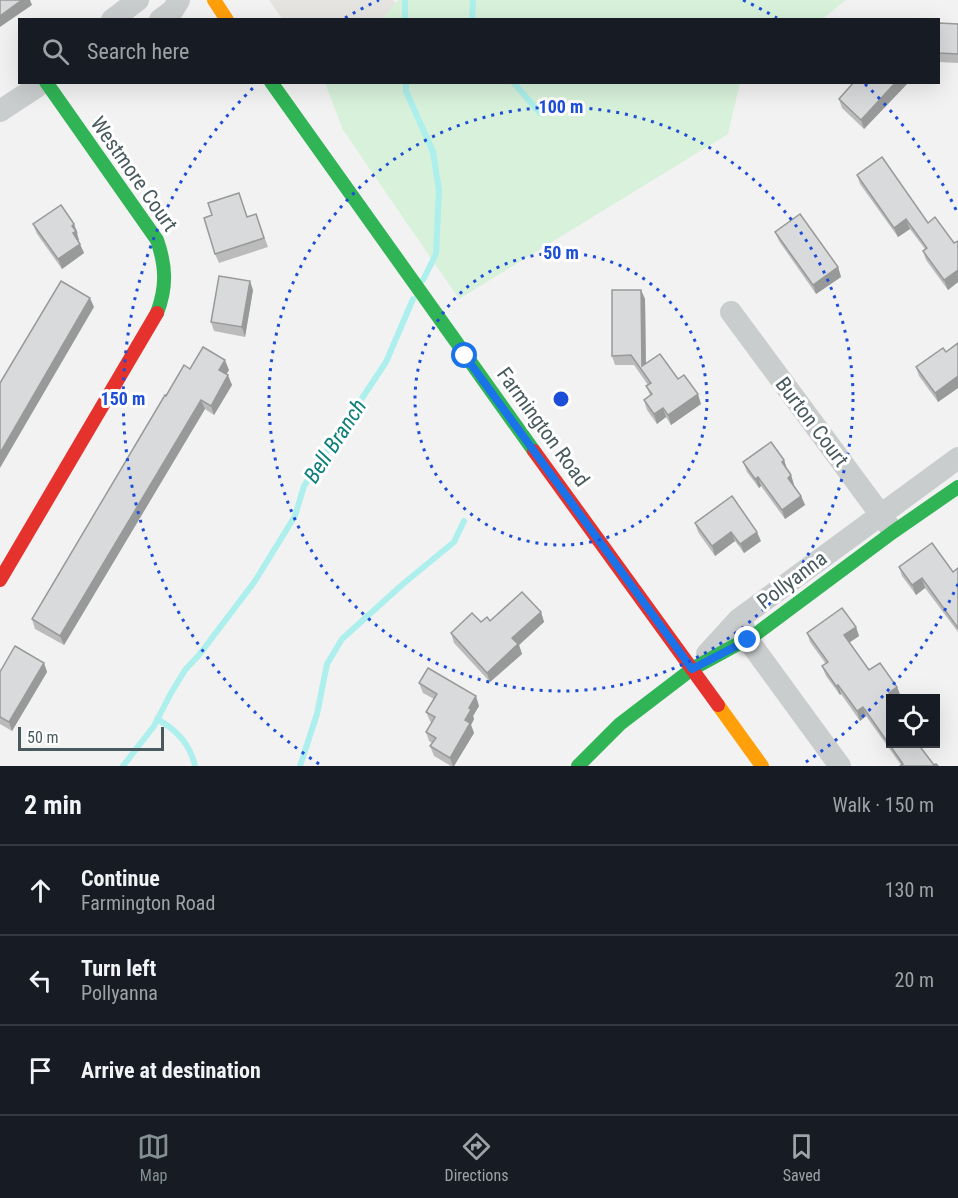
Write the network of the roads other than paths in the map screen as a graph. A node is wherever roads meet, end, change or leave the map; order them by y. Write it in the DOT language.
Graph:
graph roads {
  1 [pos="138,0"];
  2 [pos="179,0"];
  3 [pos="214,0"];
  4 [pos="115,18"];
  5 [pos="163,18"];
  6 [pos="226,18"];
  7 [pos="42,84"];
  8 [pos="46,84"];
  9 [pos="272,84"];
  10 [pos="0,111"];
  11 [pos="731,312"];
  12 [pos="955,467"];
  13 [pos="958,487"];
  14 [pos="887,523"];
  15 [pos="0,580"];
  16 [pos="739,619"];
  17 [pos="748,640"];
  18 [pos="692,669"];
  19 [pos="578,766"];
  20 [pos="762,766"];
  21 [pos="840,766"];
  1 -- 4 [label="street"];
  2 -- 5 [label="street"];
  3 -- 6 [label="street"];
  7 -- 10 [label="street"];
  8 -- 15 [label="street, Westmore Court"];
  9 -- 18 [label="street, Farmington Road"];
  11 -- 14 [label="street, Burton Court"];
  12 -- 14 [label="street, Pollyanna"];
  13 -- 14 [label="street, Pollyanna"];
  14 -- 16 [label="street, Pollyanna"];
  14 -- 17 [label="street, Pollyanna"];
  16 -- 17 [label="street"];
  16 -- 18 [label="street, Pollyanna"];
  17 -- 18 [label="street, Pollyanna"];
  17 -- 21 [label="street"];
  18 -- 19 [label="street"];
  18 -- 20 [label="street, Farmington Road"];
}
